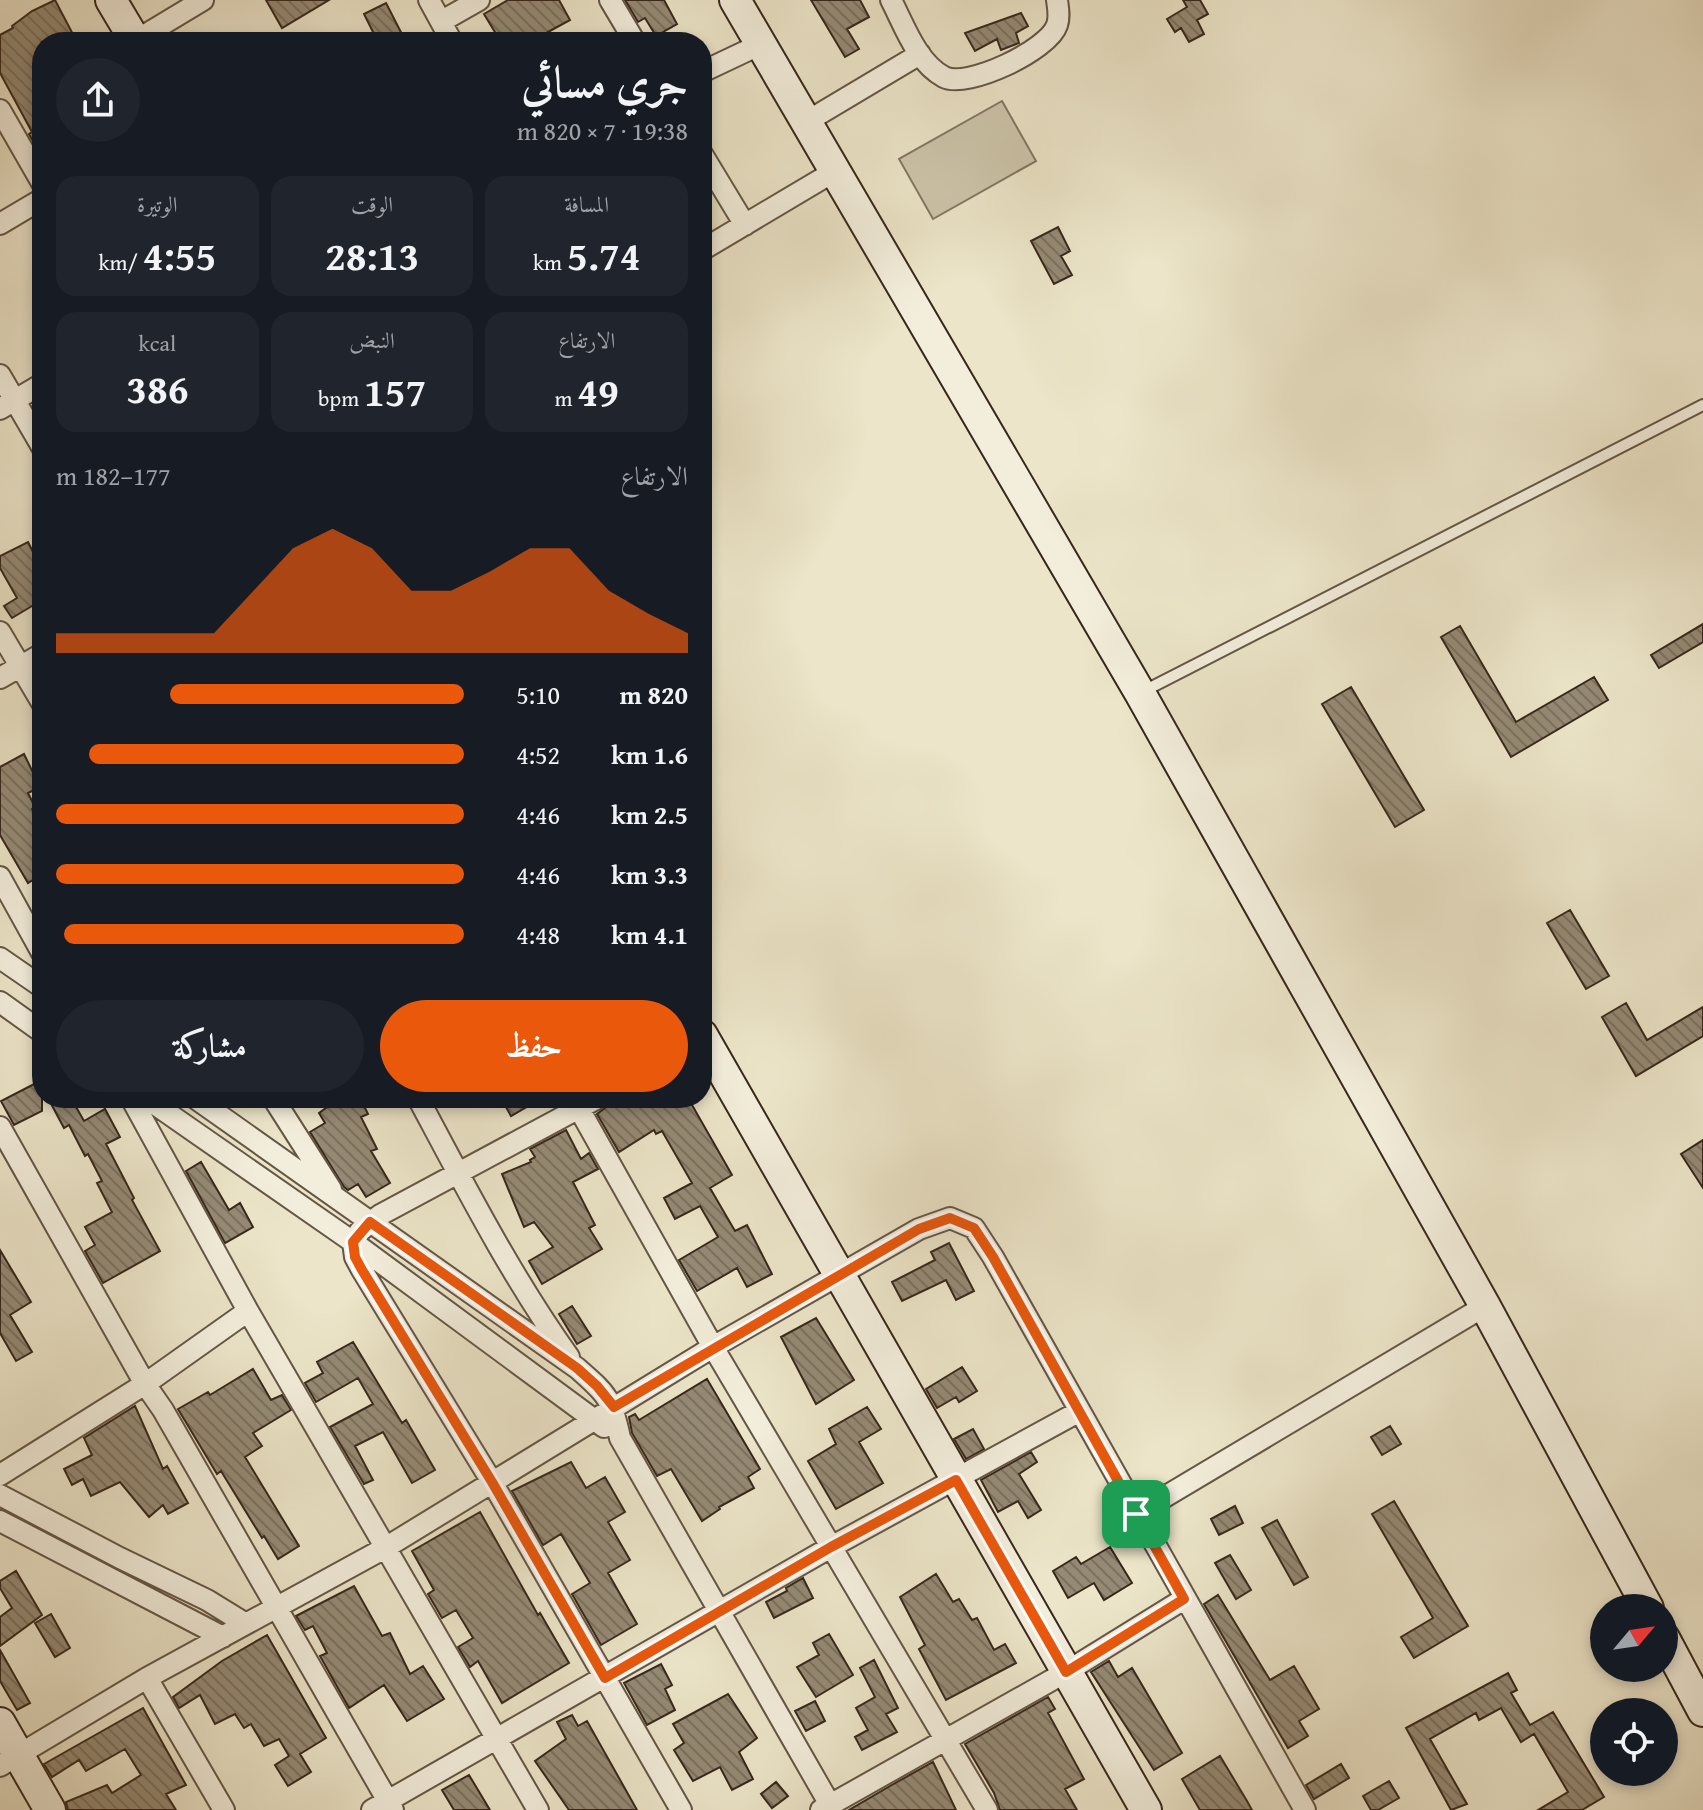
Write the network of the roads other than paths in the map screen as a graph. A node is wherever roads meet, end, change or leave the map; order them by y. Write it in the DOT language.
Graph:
graph roads {
  1 [pos="111,0"];
  2 [pos="203,0"];
  3 [pos="429,0"];
  4 [pos="479,0"];
  5 [pos="610,0"];
  6 [pos="891,0"];
  7 [pos="1057,0"];
  8 [pos="741,2"];
  9 [pos="442,21"];
  10 [pos="131,32"];
  11 [pos="151,32"];
  12 [pos="447,32"];
  13 [pos="629,32"];
  14 [pos="761,44"];
  15 [pos="920,54"];
  16 [pos="712,67"];
  17 [pos="0,110"];
  18 [pos="806,122"];
  19 [pos="32,166"];
  20 [pos="712,171"];
  21 [pos="835,171"];
  22 [pos="32,205"];
  23 [pos="0,224"];
  24 [pos="745,225"];
  25 [pos="712,244"];
  26 [pos="0,375"];
  27 [pos="32,390"];
  28 [pos="7,404"];
  29 [pos="1703,405"];
  30 [pos="32,435"];
  31 [pos="0,632"];
  32 [pos="32,660"];
  33 [pos="21,667"];
  34 [pos="0,678"];
  35 [pos="32,686"];
  36 [pos="1140,693"];
  37 [pos="0,877"];
  38 [pos="32,935"];
  39 [pos="0,958"];
  40 [pos="32,980"];
  41 [pos="0,1002"];
  42 [pos="32,1025"];
  43 [pos="712,1052"];
  44 [pos="136,1108"];
  45 [pos="160,1108"];
  46 [pos="209,1108"];
  47 [pos="279,1108"];
  48 [pos="423,1108"];
  49 [pos="569,1108"];
  50 [pos="578,1108"];
  51 [pos="0,1127"];
  52 [pos="459,1173"];
  53 [pos="336,1197"];
  54 [pos="370,1222"];
  55 [pos="353,1242"];
  56 [pos="840,1274"];
  57 [pos="1485,1306"];
  58 [pos="248,1311"];
  59 [pos="713,1347"];
  60 [pos="577,1368"];
  61 [pos="145,1384"];
  62 [pos="614,1407"];
  63 [pos="1080,1411"];
  64 [pos="594,1419"];
  65 [pos="620,1438"];
  66 [pos="0,1475"];
  67 [pos="956,1480"];
  68 [pos="492,1482"];
  69 [pos="0,1495"];
  70 [pos="1136,1514"];
  71 [pos="0,1521"];
  72 [pos="831,1547"];
  73 [pos="385,1548"];
  74 [pos="1640,1594"];
  75 [pos="1184,1599"];
  76 [pos="277,1609"];
  77 [pos="719,1613"];
  78 [pos="246,1624"];
  79 [pos="223,1637"];
  80 [pos="1678,1664"];
  81 [pos="1066,1672"];
  82 [pos="147,1678"];
  83 [pos="605,1678"];
  84 [pos="1703,1711"];
  85 [pos="0,1723"];
  86 [pos="497,1739"];
  87 [pos="947,1739"];
  88 [pos="9,1760"];
  89 [pos="384,1807"];
  90 [pos="828,1808"];
  91 [pos="50,1810"];
  92 [pos="224,1810"];
  93 [pos="538,1810"];
  94 [pos="681,1810"];
  95 [pos="987,1810"];
  96 [pos="1146,1810"];
  97 [pos="1305,1810"];
  1 -- 10 [label="street"];
  2 -- 11 [label="street"];
  3 -- 9 [label="street"];
  4 -- 9 [label="street"];
  5 -- 13 [label="street"];
  6 -- 15 [label="street"];
  7 -- 15 [label="street"];
  8 -- 14 [label="street"];
  9 -- 12 [label="street"];
  14 -- 16 [label="street"];
  14 -- 18 [label="street"];
  15 -- 18 [label="street"];
  17 -- 19 [label="street"];
  18 -- 21 [label="street"];
  20 -- 24 [label="street"];
  21 -- 24 [label="street"];
  21 -- 36 [label="street"];
  22 -- 23 [label="street"];
  24 -- 25 [label="street"];
  26 -- 28 [label="street"];
  27 -- 28 [label="street"];
  28 -- 30 [label="street"];
  29 -- 36 [label="lane"];
  31 -- 33 [label="street"];
  32 -- 33 [label="street"];
  33 -- 34 [label="street"];
  33 -- 35 [label="street"];
  36 -- 57 [label="street"];
  37 -- 38 [label="street"];
  39 -- 40 [label="street"];
  41 -- 42 [label="street"];
  43 -- 56 [label="street"];
  44 -- 58 [label="street"];
  45 -- 55 [label="street"];
  46 -- 53 [label="street"];
  47 -- 53 [label="street"];
  48 -- 52 [label="street"];
  49 -- 52 [label="street"];
  50 -- 59 [label="street"];
  51 -- 61 [label="street"];
  52 -- 54 [label="street"];
  52 -- 60 [label="street"];
  53 -- 54 [label="street"];
  54 -- 55 [label="street"];
  54 -- 60 [label="street"];
  55 -- 64 [label="street"];
  55 -- 68 [label="street"];
  56 -- 59 [label="street"];
  56 -- 63 [label="street"];
  56 -- 67 [label="street"];
  57 -- 70 [label="street"];
  57 -- 74 [label="street"];
  58 -- 61 [label="street"];
  58 -- 73 [label="street"];
  59 -- 62 [label="street"];
  59 -- 72 [label="street"];
  60 -- 62 [label="street"];
  61 -- 66 [label="street"];
  61 -- 76 [label="street"];
  62 -- 64 [label="street"];
  62 -- 65 [label="street"];
  63 -- 67 [label="street"];
  63 -- 70 [label="street"];
  64 -- 65 [label="street"];
  64 -- 68 [label="street"];
  65 -- 77 [label="street"];
  67 -- 72 [label="street"];
  67 -- 81 [label="street"];
  68 -- 73 [label="street"];
  68 -- 83 [label="street"];
  69 -- 78 [label="street"];
  70 -- 75 [label="street"];
  71 -- 79 [label="street"];
  72 -- 77 [label="street"];
  72 -- 87 [label="street"];
  73 -- 76 [label="street"];
  73 -- 86 [label="street"];
  75 -- 81 [label="street"];
  75 -- 97 [label="street"];
  76 -- 78 [label="street"];
  76 -- 89 [label="street"];
  77 -- 83 [label="street"];
  77 -- 90 [label="street"];
  78 -- 79 [label="street"];
  79 -- 82 [label="street"];
  80 -- 84 [label="street"];
  81 -- 87 [label="street"];
  81 -- 96 [label="street"];
  82 -- 88 [label="street"];
  82 -- 92 [label="street"];
  83 -- 86 [label="street"];
  83 -- 94 [label="street"];
  85 -- 88 [label="street"];
  86 -- 89 [label="street"];
  86 -- 93 [label="street"];
  87 -- 90 [label="street"];
  87 -- 95 [label="street"];
  88 -- 91 [label="street"];
}
